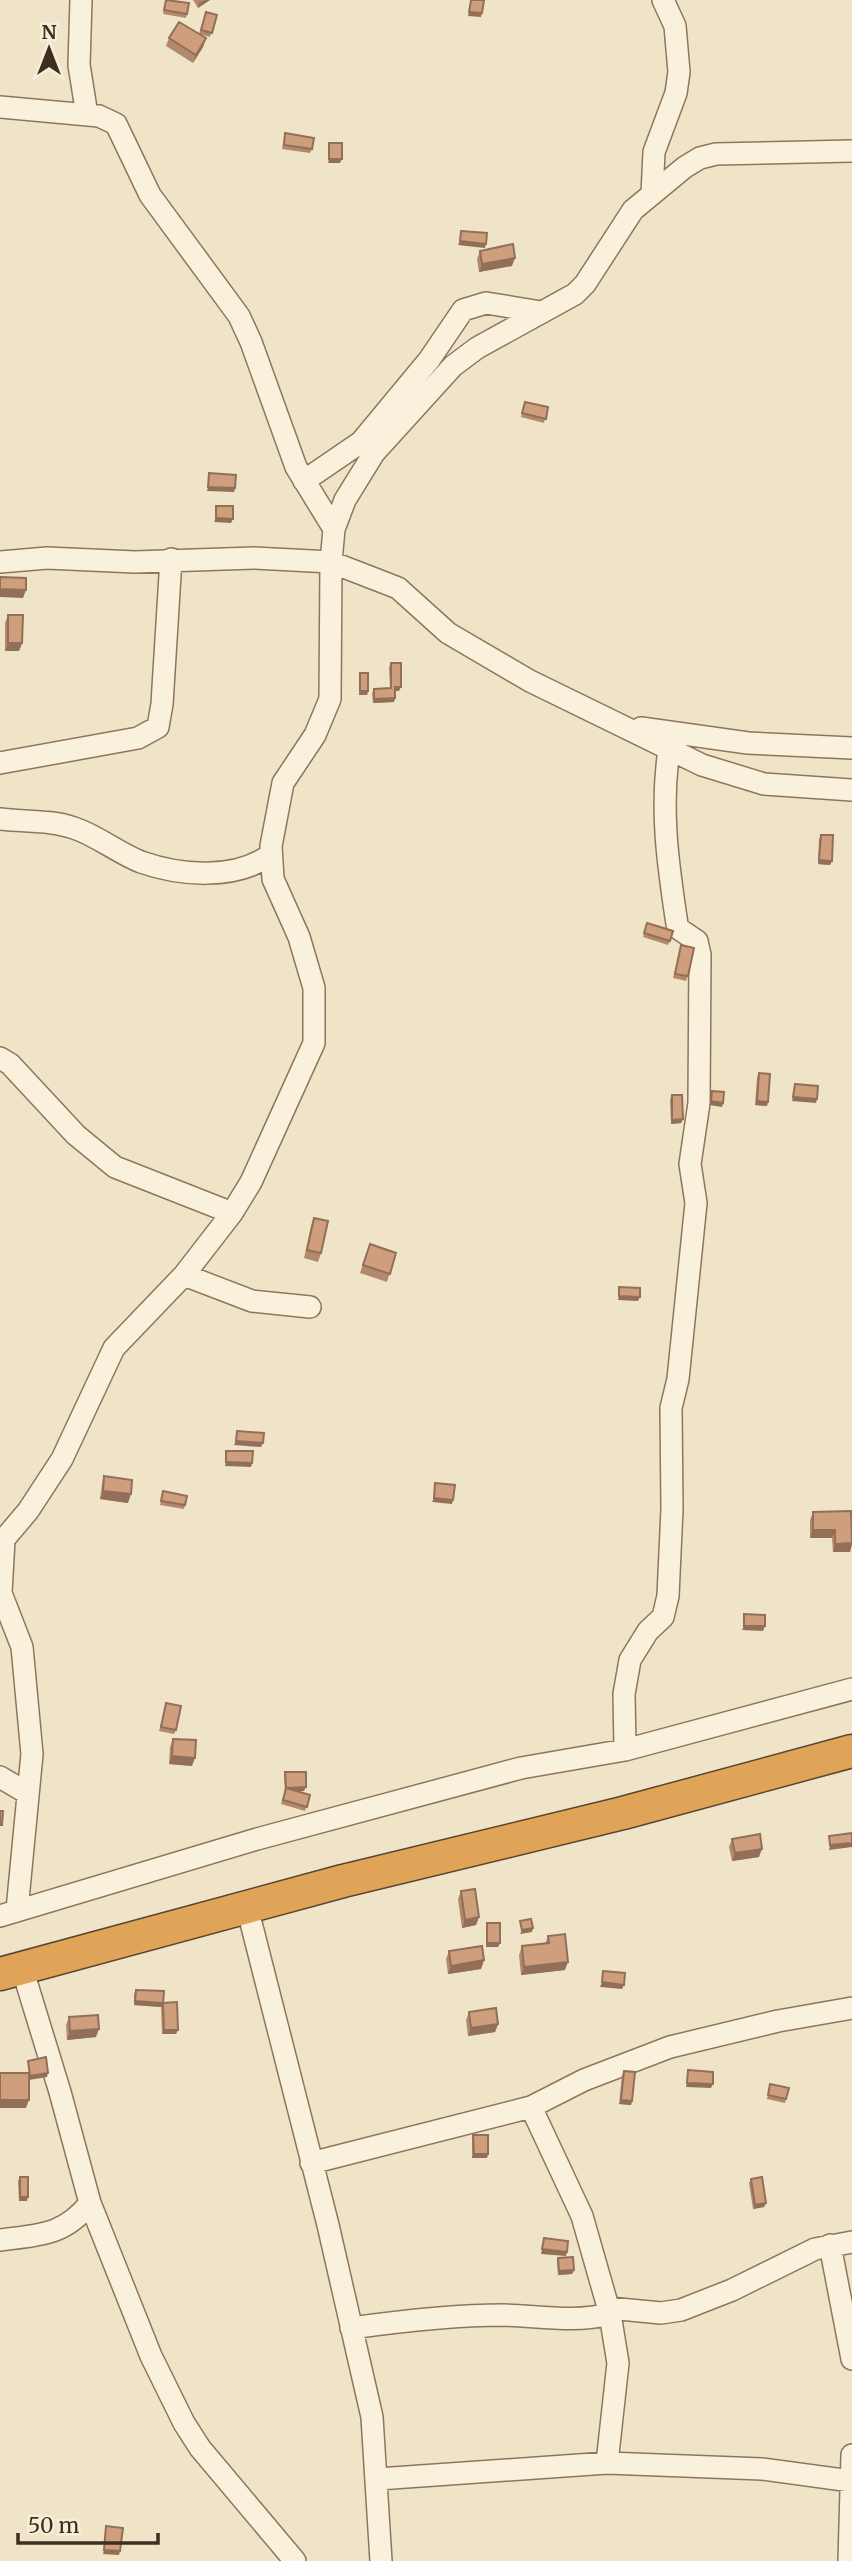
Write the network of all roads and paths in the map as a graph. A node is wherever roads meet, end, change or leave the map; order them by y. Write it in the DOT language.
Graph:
graph roads {
  1 [pos="81,0"];
  2 [pos="663,0"];
  3 [pos="0,107"];
  4 [pos="87,115"];
  5 [pos="852,151"];
  6 [pos="652,194"];
  7 [pos="541,312"];
  8 [pos="304,481"];
  9 [pos="334,529"];
  10 [pos="171,559"];
  11 [pos="0,562"];
  12 [pos="331,562"];
  13 [pos="621,725"];
  14 [pos="852,748"];
  15 [pos="669,750"];
  16 [pos="0,763"];
  17 [pos="852,790"];
  18 [pos="0,819"];
  19 [pos="270,855"];
  20 [pos="0,1058"];
  21 [pos="232,1213"];
  22 [pos="184,1275"];
  23 [pos="310,1307"];
  24 [pos="2,1542"];
  25 [pos="852,1689"];
  26 [pos="625,1750"];
  27 [pos="852,1751"];
  28 [pos="0,1777"];
  29 [pos="27,1793"];
  30 [pos="247,1907"];
  31 [pos="9,1913"];
  32 [pos="11,1971"];
  33 [pos="852,2008"];
  34 [pos="531,2107"];
  35 [pos="311,2163"];
  36 [pos="90,2203"];
  37 [pos="53,2232"];
  38 [pos="0,2240"];
  39 [pos="852,2242"];
  40 [pos="830,2245"];
  41 [pos="106,2249"];
  42 [pos="610,2311"];
  43 [pos="351,2328"];
  44 [pos="852,2359"];
  45 [pos="852,2455"];
  46 [pos="607,2463"];
  47 [pos="378,2479"];
  48 [pos="851,2481"];
  49 [pos="295,2561"];
  50 [pos="381,2561"];
  51 [pos="849,2561"];
  1 -- 4 [label="street"];
  2 -- 6 [label="street"];
  3 -- 4 [label="street"];
  4 -- 8 [label="street"];
  5 -- 6 [label="street"];
  6 -- 7 [label="street"];
  7 -- 8 [label="street"];
  7 -- 9 [label="street"];
  8 -- 9 [label="street"];
  9 -- 12 [label="street"];
  10 -- 11 [label="street"];
  10 -- 12 [label="street"];
  10 -- 16 [label="street"];
  12 -- 13 [label="street"];
  12 -- 19 [label="street"];
  13 -- 14 [label="street"];
  13 -- 15 [label="street"];
  15 -- 17 [label="street"];
  15 -- 26 [label="street"];
  18 -- 19 [label="street"];
  19 -- 21 [label="street"];
  20 -- 21 [label="street"];
  21 -- 22 [label="street"];
  22 -- 23 [label="street"];
  22 -- 24 [label="street"];
  24 -- 29 [label="street"];
  25 -- 26 [label="street"];
  26 -- 31 [label="street"];
  27 -- 30 [label="highway"];
  28 -- 29 [label="street"];
  29 -- 31 [label="street"];
  30 -- 32 [label="highway"];
  30 -- 35 [label="street"];
  32 -- 36 [label="street"];
  33 -- 34 [label="street"];
  34 -- 35 [label="street"];
  34 -- 42 [label="street"];
  35 -- 43 [label="street"];
  36 -- 37 [label="street"];
  36 -- 41 [label="street"];
  37 -- 38 [label="street"];
  37 -- 41 [label="street"];
  39 -- 40 [label="street"];
  40 -- 42 [label="street"];
  40 -- 44 [label="street"];
  41 -- 49 [label="street"];
  42 -- 43 [label="street"];
  42 -- 46 [label="street"];
  43 -- 47 [label="street"];
  45 -- 48 [label="street"];
  46 -- 47 [label="street"];
  46 -- 48 [label="street"];
  47 -- 50 [label="street"];
  48 -- 51 [label="street"];
}
